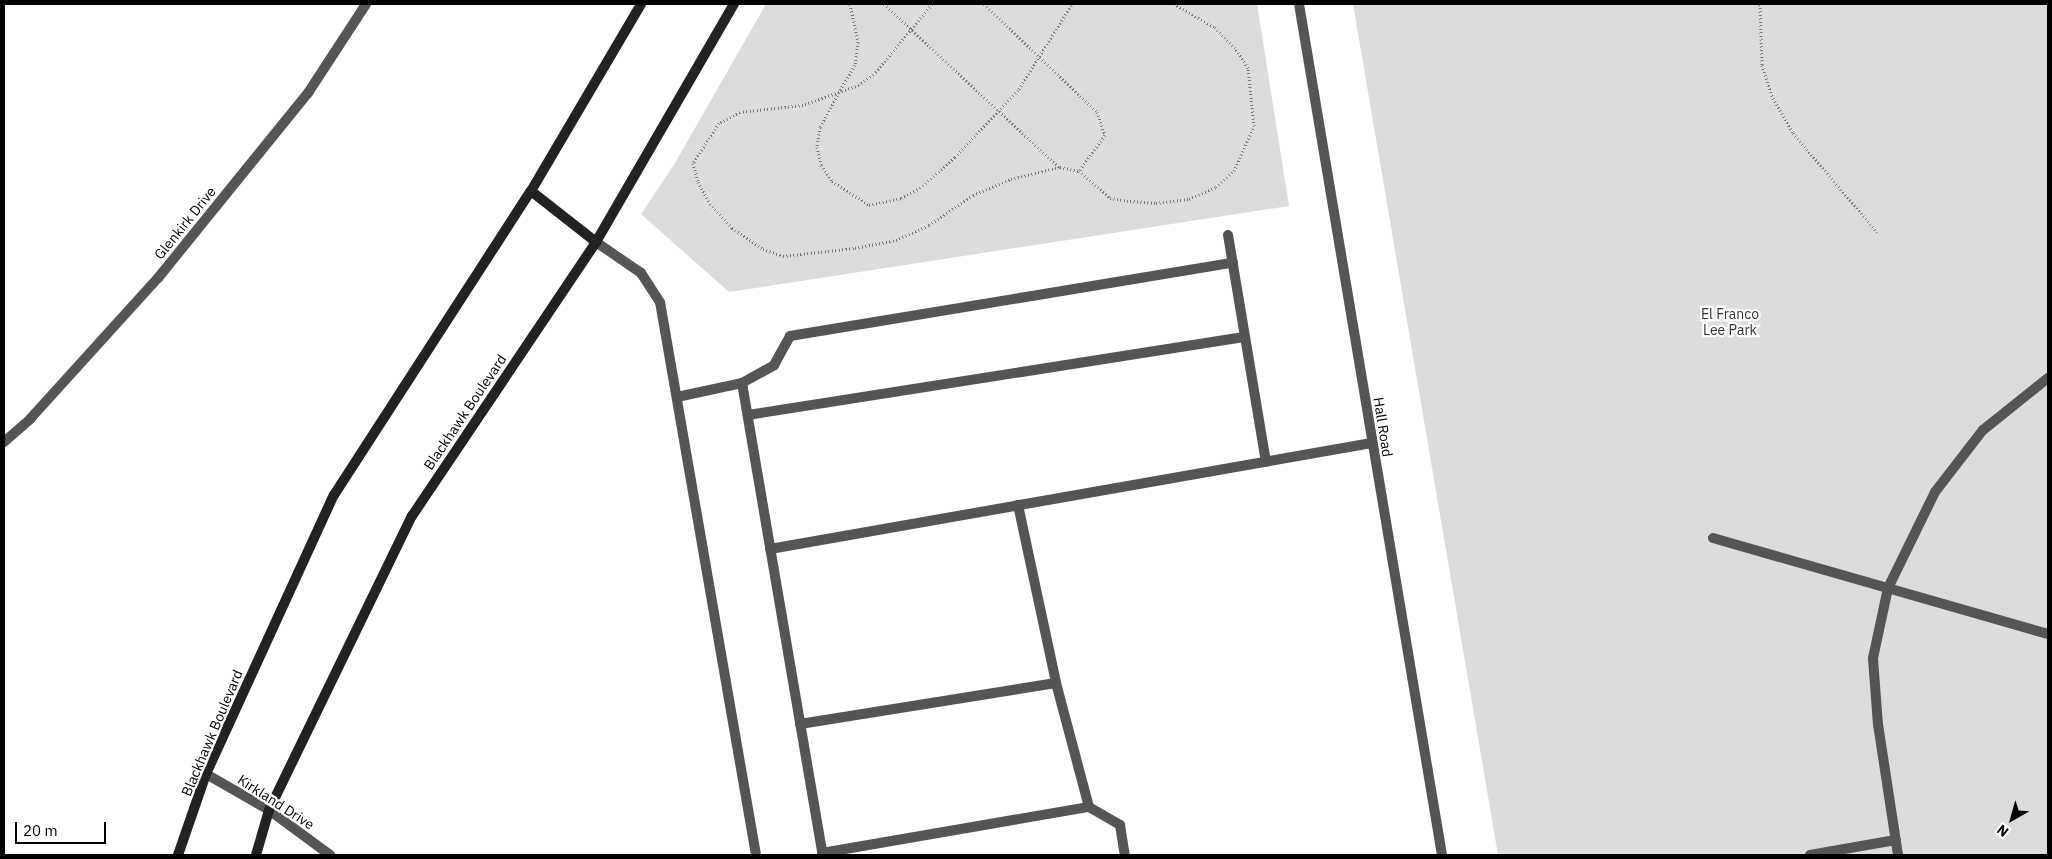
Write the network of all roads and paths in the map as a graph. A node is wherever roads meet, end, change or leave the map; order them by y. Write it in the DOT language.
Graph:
graph roads {
  1 [pos="366,4"];
  2 [pos="642,4"];
  3 [pos="734,4"];
  4 [pos="850,4"];
  5 [pos="884,4"];
  6 [pos="932,4"];
  7 [pos="984,4"];
  8 [pos="1072,4"];
  9 [pos="1174,4"];
  10 [pos="1299,4"];
  11 [pos="1760,4"];
  12 [pos="912,30"];
  13 [pos="1041,58"];
  14 [pos="839,92"];
  15 [pos="999,111"];
  16 [pos="1060,168"];
  17 [pos="1079,171"];
  18 [pos="531,192"];
  19 [pos="1877,232"];
  20 [pos="1228,235"];
  21 [pos="596,242"];
  22 [pos="1233,263"];
  23 [pos="1244,337"];
  24 [pos="2048,378"];
  25 [pos="742,384"];
  26 [pos="677,396"];
  27 [pos="748,415"];
  28 [pos="4,442"];
  29 [pos="1372,443"];
  30 [pos="1266,462"];
  31 [pos="1018,506"];
  32 [pos="1713,538"];
  33 [pos="770,549"];
  34 [pos="1888,588"];
  35 [pos="2048,634"];
  36 [pos="1056,683"];
  37 [pos="800,724"];
  38 [pos="206,774"];
  39 [pos="1089,807"];
  40 [pos="269,810"];
  41 [pos="1896,840"];
  42 [pos="823,854"];
  43 [pos="178,855"];
  44 [pos="256,855"];
  45 [pos="330,855"];
  46 [pos="756,855"];
  47 [pos="1126,855"];
  48 [pos="1442,855"];
  49 [pos="1810,855"];
  50 [pos="1898,855"];
  1 -- 28 [label="street, Glenkirk Drive"];
  2 -- 18 [label="main road, Blackhawk Boulevard"];
  3 -- 21 [label="main road, Blackhawk Boulevard"];
  4 -- 14 [label="path"];
  5 -- 12 [label="path"];
  6 -- 12 [label="path"];
  7 -- 13 [label="path"];
  8 -- 13 [label="path"];
  9 -- 17 [label="path"];
  10 -- 29 [label="street, Hall Road"];
  11 -- 19 [label="path"];
  12 -- 14 [label="path"];
  12 -- 15 [label="path"];
  13 -- 15 [label="path"];
  13 -- 17 [label="path"];
  14 -- 15 [label="path"];
  14 -- 16 [label="path"];
  15 -- 16 [label="path"];
  16 -- 17 [label="path"];
  18 -- 21 [label="main road"];
  18 -- 38 [label="main road, Blackhawk Boulevard"];
  20 -- 22 [label="street"];
  21 -- 26 [label="street"];
  21 -- 40 [label="main road, Blackhawk Boulevard"];
  22 -- 23 [label="street"];
  22 -- 25 [label="street"];
  23 -- 27 [label="street"];
  23 -- 30 [label="street"];
  24 -- 34 [label="street"];
  25 -- 26 [label="street"];
  25 -- 27 [label="street"];
  26 -- 46 [label="street"];
  27 -- 33 [label="street"];
  29 -- 30 [label="street"];
  29 -- 48 [label="street, Hall Road"];
  30 -- 31 [label="street"];
  31 -- 33 [label="street"];
  31 -- 36 [label="street"];
  32 -- 34 [label="street"];
  33 -- 37 [label="street"];
  34 -- 35 [label="street"];
  34 -- 41 [label="street"];
  36 -- 37 [label="street"];
  36 -- 39 [label="street"];
  37 -- 42 [label="street"];
  38 -- 40 [label="street, Kirkland Drive"];
  38 -- 43 [label="main road, Blackhawk Boulevard"];
  39 -- 42 [label="street"];
  39 -- 47 [label="street"];
  40 -- 44 [label="main road, Blackhawk Boulevard"];
  40 -- 45 [label="street, Kirkland Drive"];
  41 -- 49 [label="street"];
  41 -- 50 [label="street"];
}
